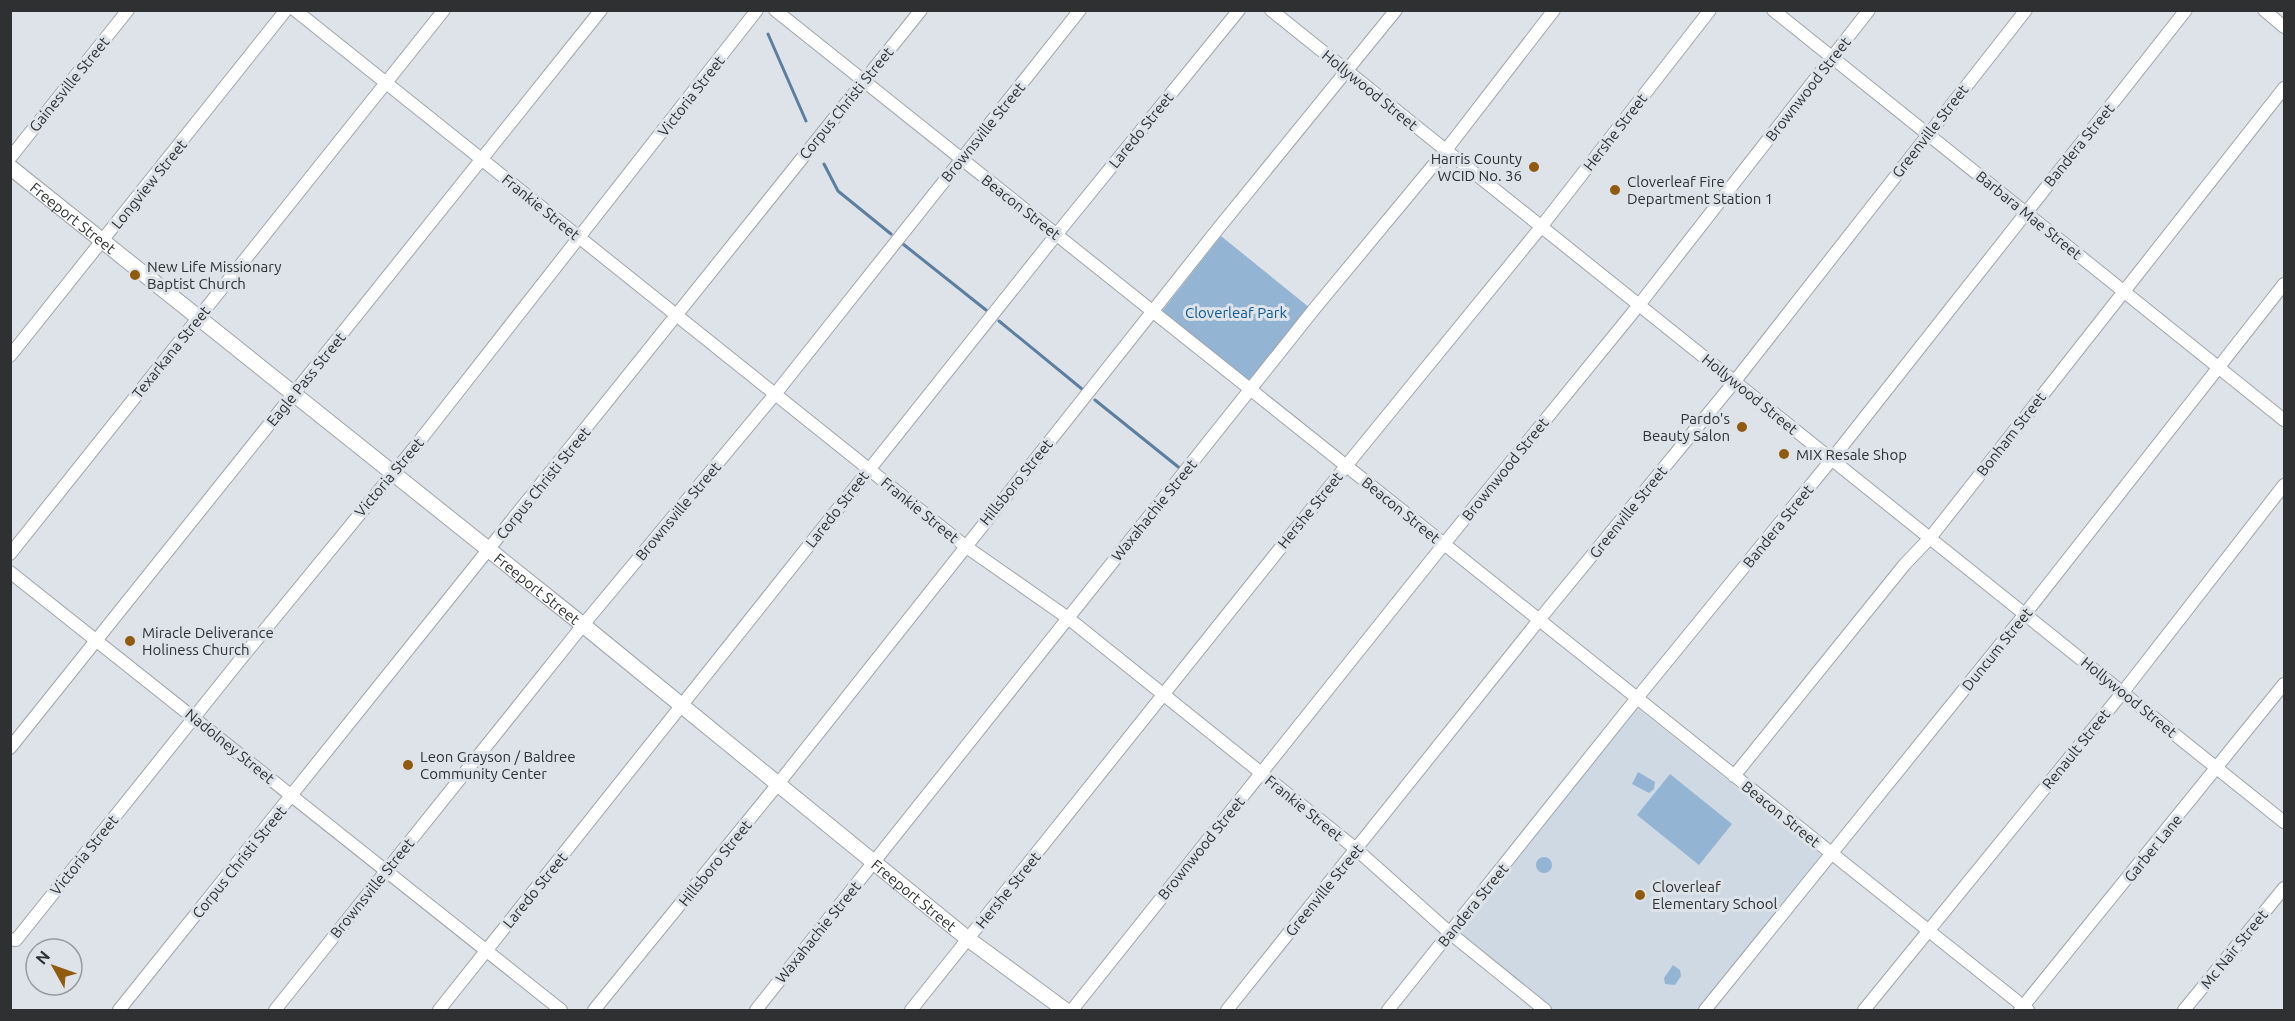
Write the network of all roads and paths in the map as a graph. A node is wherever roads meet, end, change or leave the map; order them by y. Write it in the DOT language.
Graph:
graph roads {
  1 [pos="128,10"];
  2 [pos="286,10"];
  3 [pos="295,10"];
  4 [pos="444,10"];
  5 [pos="601,10"];
  6 [pos="757,10"];
  7 [pos="775,10"];
  8 [pos="921,10"];
  9 [pos="1080,10"];
  10 [pos="1239,10"];
  11 [pos="1271,10"];
  12 [pos="1396,10"];
  13 [pos="1554,10"];
  14 [pos="1710,10"];
  15 [pos="1773,10"];
  16 [pos="1869,10"];
  17 [pos="2026,10"];
  18 [pos="2186,10"];
  19 [pos="2264,10"];
  20 [pos="2284,27"];
  21 [pos="1832,58"];
  22 [pos="1348,72"];
  23 [pos="863,82"];
  24 [pos="387,83"];
  25 [pos="2284,88"];
  26 [pos="1928,134"];
  27 [pos="1446,150"];
  28 [pos="10,158"];
  29 [pos="482,159"];
  30 [pos="960,159"];
  31 [pos="10,167"];
  32 [pos="2025,212"];
  33 [pos="1541,227"];
  34 [pos="1056,235"];
  35 [pos="580,238"];
  36 [pos="103,241"];
  37 [pos="2284,284"];
  38 [pos="2123,291"];
  39 [pos="1639,305"];
  40 [pos="1152,311"];
  41 [pos="677,316"];
  42 [pos="198,317"];
  43 [pos="10,356"];
  44 [pos="2218,367"];
  45 [pos="1735,381"];
  46 [pos="1250,390"];
  47 [pos="776,393"];
  48 [pos="294,394"];
  49 [pos="2284,420"];
  50 [pos="1832,459"];
  51 [pos="1346,466"];
  52 [pos="869,470"];
  53 [pos="392,473"];
  54 [pos="2284,485"];
  55 [pos="1930,538"];
  56 [pos="1444,544"];
  57 [pos="965,546"];
  58 [pos="489,550"];
  59 [pos="10,554"];
  60 [pos="10,572"];
  61 [pos="2025,614"];
  62 [pos="1068,618"];
  63 [pos="1539,621"];
  64 [pos="583,625"];
  65 [pos="97,640"];
  66 [pos="2284,684"];
  67 [pos="2123,692"];
  68 [pos="1163,694"];
  69 [pos="1637,698"];
  70 [pos="681,706"];
  71 [pos="194,717"];
  72 [pos="10,748"];
  73 [pos="2218,769"];
  74 [pos="1261,773"];
  75 [pos="1734,776"];
  76 [pos="778,784"];
  77 [pos="292,796"];
  78 [pos="2284,822"];
  79 [pos="1356,849"];
  80 [pos="1830,853"];
  81 [pos="874,862"];
  82 [pos="386,871"];
  83 [pos="2284,888"];
  84 [pos="1928,931"];
  85 [pos="1450,933"];
  86 [pos="13,939"];
  87 [pos="968,939"];
  88 [pos="486,951"];
  89 [pos="2024,1009"];
  90 [pos="119,1011"];
  91 [pos="275,1011"];
  92 [pos="439,1011"];
  93 [pos="561,1011"];
  94 [pos="594,1011"];
  95 [pos="756,1011"];
  96 [pos="911,1011"];
  97 [pos="1065,1011"];
  98 [pos="1072,1011"];
  99 [pos="1227,1011"];
  100 [pos="1388,1011"];
  101 [pos="1545,1011"];
  102 [pos="1705,1011"];
  103 [pos="1864,1011"];
  104 [pos="2184,1011"];
  1 -- 28 [label="street, Gainesville Street"];
  2 -- 36 [label="street, Longview Street"];
  3 -- 24 [label="street, Frankie Street"];
  4 -- 24 [label="street, Texarkana Street"];
  5 -- 29 [label="street, Eagle Pass Street"];
  6 -- 35 [label="street, Victoria Street"];
  7 -- 23 [label="street, Beacon Street"];
  8 -- 23 [label="street, Corpus Christi Street"];
  9 -- 30 [label="street, Brownsville Street"];
  10 -- 34 [label="street, Laredo Street"];
  11 -- 22 [label="street, Hollywood Street"];
  12 -- 22 [label="street, Hillsboro Street"];
  13 -- 27 [label="street, Waxahachie Street"];
  14 -- 33 [label="street, Hershe Street"];
  15 -- 21 [label="street, Barbara Mae Street"];
  16 -- 21 [label="street, Brownwood Street"];
  17 -- 26 [label="street, Greenville Street"];
  18 -- 32 [label="street, Bandera Street"];
  19 -- 20 [label="street"];
  21 -- 26 [label="street, Barbara Mae Street"];
  21 -- 39 [label="street, Brownwood Street"];
  22 -- 27 [label="street, Hollywood Street"];
  22 -- 40 [label="street, Hillsboro Street"];
  23 -- 30 [label="street, Beacon Street"];
  23 -- 41 [label="street, Corpus Christi Street"];
  24 -- 29 [label="street, Frankie Street"];
  24 -- 42 [label="street, Texarkana Street"];
  25 -- 38 [label="street, Bonham Street"];
  26 -- 32 [label="street, Barbara Mae Street"];
  26 -- 45 [label="street, Greenville Street"];
  27 -- 33 [label="street, Hollywood Street"];
  27 -- 46 [label="street, Waxahachie Street"];
  29 -- 35 [label="street, Frankie Street"];
  29 -- 48 [label="street, Eagle Pass Street"];
  30 -- 34 [label="street, Beacon Street"];
  30 -- 47 [label="street, Brownsville Street"];
  31 -- 36 [label="main road, Freeport Street"];
  32 -- 38 [label="street, Barbara Mae Street"];
  32 -- 50 [label="street, Bandera Street"];
  33 -- 39 [label="street, Hollywood Street"];
  33 -- 51 [label="street, Hershe Street"];
  34 -- 40 [label="street, Beacon Street"];
  34 -- 52 [label="street, Laredo Street"];
  35 -- 41 [label="street, Frankie Street"];
  35 -- 53 [label="street, Victoria Street"];
  36 -- 42 [label="main road, Freeport Street"];
  36 -- 43 [label="street, Longview Street"];
  37 -- 44 [label="street, Duncum Street"];
  38 -- 44 [label="street, Barbara Mae Street"];
  38 -- 55 [label="street, Bonham Street"];
  39 -- 45 [label="street, Hollywood Street"];
  39 -- 56 [label="street, Brownwood Street"];
  40 -- 46 [label="street, Beacon Street"];
  40 -- 57 [label="street, Hillsboro Street"];
  41 -- 47 [label="street, Frankie Street"];
  41 -- 58 [label="street, Corpus Christi Street"];
  42 -- 48 [label="main road, Freeport Street"];
  42 -- 59 [label="street, Texarkana Street"];
  44 -- 49 [label="street, Barbara Mae Street"];
  44 -- 61 [label="street, Duncum Street"];
  45 -- 50 [label="street, Hollywood Street"];
  45 -- 63 [label="street, Greenville Street"];
  46 -- 51 [label="street, Beacon Street"];
  46 -- 62 [label="street, Waxahachie Street"];
  47 -- 52 [label="street, Frankie Street"];
  47 -- 64 [label="street, Brownsville Street"];
  48 -- 53 [label="main road, Freeport Street"];
  48 -- 65 [label="street, Eagle Pass Street"];
  50 -- 55 [label="street, Hollywood Street"];
  50 -- 69 [label="street, Bandera Street"];
  51 -- 56 [label="street, Beacon Street"];
  51 -- 68 [label="street, Hershe Street"];
  52 -- 57 [label="street, Frankie Street"];
  52 -- 70 [label="street, Laredo Street"];
  53 -- 58 [label="main road, Freeport Street"];
  53 -- 71 [label="street, Victoria Street"];
  54 -- 67 [label="street, Renault Street"];
  55 -- 61 [label="street, Hollywood Street"];
  55 -- 75 [label="street, Bonham Street"];
  56 -- 63 [label="street, Beacon Street"];
  56 -- 74 [label="street, Brownwood Street"];
  57 -- 62 [label="street, Frankie Street"];
  57 -- 76 [label="street, Hillsboro Street"];
  58 -- 64 [label="main road, Freeport Street"];
  58 -- 77 [label="street, Corpus Christi Street"];
  60 -- 65 [label="street, Nadolney Street"];
  61 -- 67 [label="street, Hollywood Street"];
  61 -- 80 [label="street, Duncum Street"];
  62 -- 68 [label="street, Frankie Street"];
  62 -- 81 [label="street, Waxahachie Street"];
  63 -- 69 [label="street, Beacon Street"];
  63 -- 79 [label="street, Greenville Street"];
  64 -- 70 [label="main road, Freeport Street"];
  64 -- 82 [label="street, Brownsville Street"];
  65 -- 71 [label="street, Nadolney Street"];
  65 -- 72 [label="street, Eagle Pass Street"];
  66 -- 73 [label="street, Garber Lane"];
  67 -- 73 [label="street, Hollywood Street"];
  67 -- 84 [label="street, Renault Street"];
  68 -- 74 [label="street, Frankie Street"];
  68 -- 87 [label="street, Hershe Street"];
  69 -- 75 [label="street, Beacon Street"];
  69 -- 85 [label="street, Bandera Street"];
  70 -- 76 [label="main road, Freeport Street"];
  70 -- 88 [label="street, Laredo Street"];
  71 -- 77 [label="street, Nadolney Street"];
  71 -- 86 [label="street, Victoria Street"];
  73 -- 78 [label="street, Hollywood Street"];
  73 -- 89 [label="street, Garber Lane"];
  74 -- 79 [label="street, Frankie Street"];
  74 -- 98 [label="street, Brownwood Street"];
  75 -- 80 [label="street, Beacon Street"];
  76 -- 81 [label="main road, Freeport Street"];
  76 -- 94 [label="street, Hillsboro Street"];
  77 -- 82 [label="street, Nadolney Street"];
  77 -- 90 [label="street, Corpus Christi Street"];
  79 -- 85 [label="street, Frankie Street"];
  79 -- 99 [label="street, Greenville Street"];
  80 -- 84 [label="street, Beacon Street"];
  80 -- 102 [label="street, Duncum Street"];
  81 -- 87 [label="main road, Freeport Street"];
  81 -- 95 [label="street, Waxahachie Street"];
  82 -- 88 [label="street, Nadolney Street"];
  82 -- 91 [label="street, Brownsville Street"];
  83 -- 104 [label="street, Mc Nair Street"];
  84 -- 89 [label="street, Beacon Street"];
  84 -- 103 [label="street, Renault Street"];
  85 -- 100 [label="street, Bandera Street"];
  85 -- 101 [label="street, Frankie Street"];
  87 -- 96 [label="street, Hershe Street"];
  87 -- 97 [label="main road, Freeport Street"];
  88 -- 92 [label="street, Laredo Street"];
  88 -- 93 [label="street, Nadolney Street"];
}
